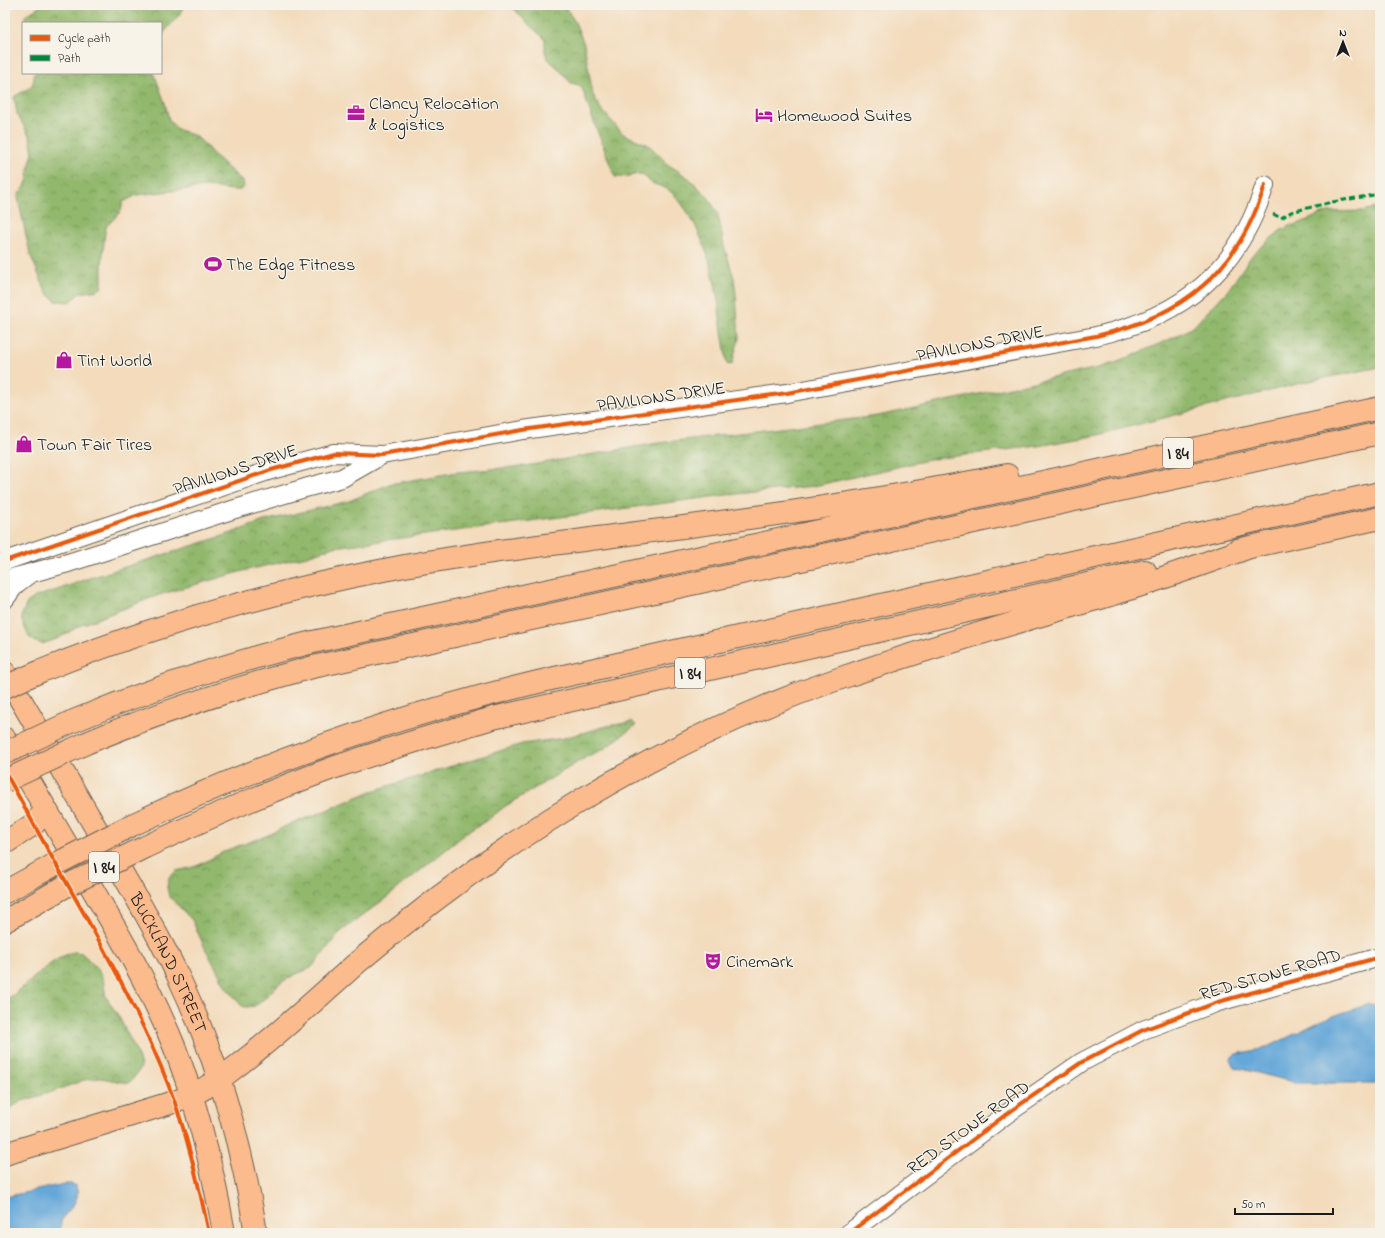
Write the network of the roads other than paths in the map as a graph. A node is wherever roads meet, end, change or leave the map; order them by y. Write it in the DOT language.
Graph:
graph roads {
  1 [pos="1266,185"];
  2 [pos="1380,408"];
  3 [pos="1380,434"];
  4 [pos="382,455"];
  5 [pos="1096,471"];
  6 [pos="237,482"];
  7 [pos="1380,493"];
  8 [pos="232,510"];
  9 [pos="1380,518"];
  10 [pos="1250,547"];
  11 [pos="5,560"];
  12 [pos="30,573"];
  13 [pos="5,580"];
  14 [pos="5,599"];
  15 [pos="5,673"];
  16 [pos="5,687"];
  17 [pos="5,739"];
  18 [pos="5,753"];
  19 [pos="5,781"];
  20 [pos="75,792"];
  21 [pos="46,810"];
  22 [pos="5,826"];
  23 [pos="5,843"];
  24 [pos="5,892"];
  25 [pos="5,922"];
  26 [pos="1380,957"];
  27 [pos="219,1080"];
  28 [pos="191,1096"];
  29 [pos="5,1154"];
  30 [pos="224,1233"];
  31 [pos="256,1233"];
  32 [pos="849,1233"];
  1 -- 4 [label="street, PAVILIONS DRIVE"];
  2 -- 5 [label="main road, I 84"];
  3 -- 19 [label="main road, bridge"];
  4 -- 6 [label="street, PAVILIONS DRIVE"];
  4 -- 8 [label="street, PAVILIONS DRIVE"];
  5 -- 16 [label="main road, bridge"];
  5 -- 18 [label="main road, I 84, bridge"];
  6 -- 8 [label="street, PAVILIONS DRIVE"];
  6 -- 11 [label="street, PAVILIONS DRIVE"];
  7 -- 24 [label="main road, bridge"];
  8 -- 12 [label="street, PAVILIONS DRIVE"];
  9 -- 10 [label="main road, I 84"];
  10 -- 25 [label="main road, I 84, bridge"];
  10 -- 27 [label="main road"];
  12 -- 13 [label="street, PAVILIONS DRIVE"];
  12 -- 14 [label="street, PAVILIONS DRIVE"];
  15 -- 20 [label="main road, BUCKLAND STREET"];
  17 -- 21 [label="main road, BUCKLAND STREET"];
  20 -- 21 [label="main road"];
  20 -- 27 [label="main road, BUCKLAND STREET"];
  21 -- 22 [label="main road"];
  21 -- 23 [label="main road"];
  21 -- 28 [label="main road, BUCKLAND STREET"];
  26 -- 32 [label="street, RED STONE ROAD"];
  27 -- 28 [label="main road"];
  27 -- 31 [label="main road, BUCKLAND STREET"];
  28 -- 29 [label="main road"];
  28 -- 30 [label="main road, BUCKLAND STREET"];
}
